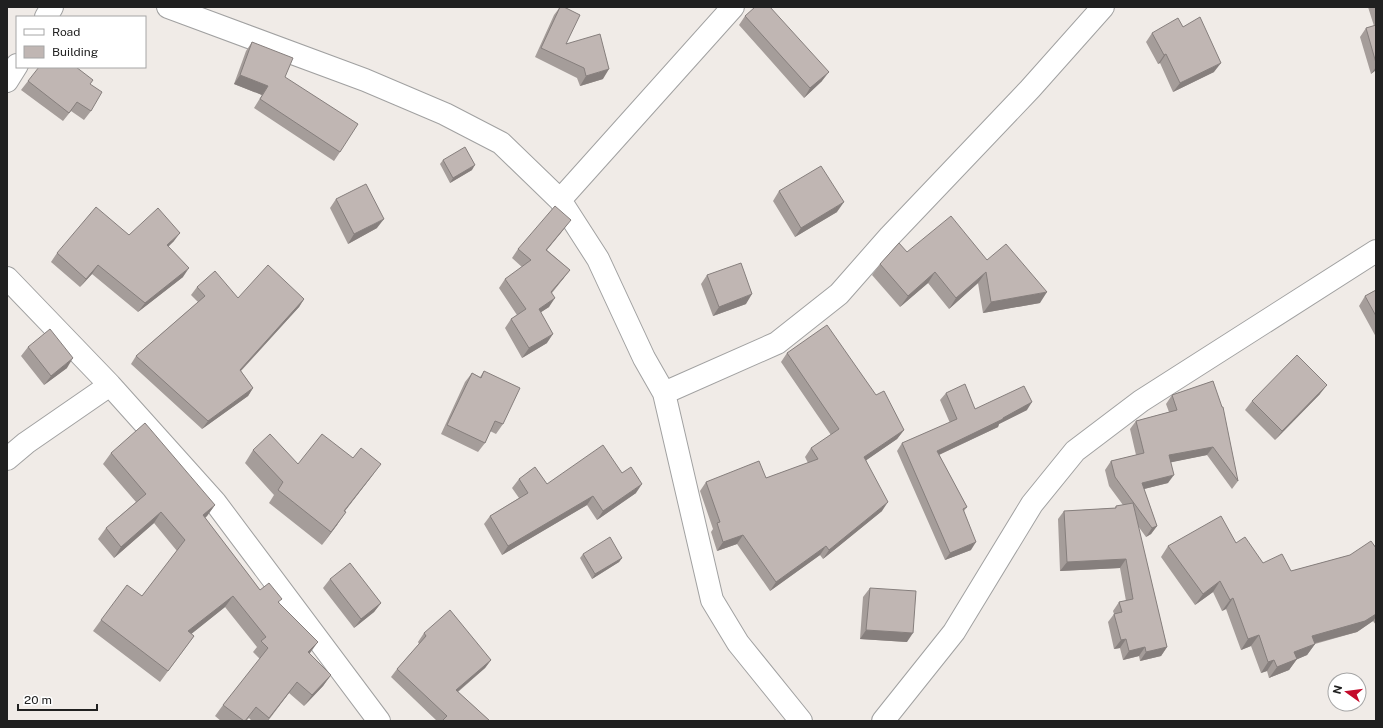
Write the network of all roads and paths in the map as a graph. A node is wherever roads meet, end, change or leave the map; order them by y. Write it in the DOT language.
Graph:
graph roads {
  1 [pos="52,7"];
  2 [pos="168,7"];
  3 [pos="733,7"];
  4 [pos="1103,7"];
  5 [pos="47,16"];
  6 [pos="16,67"];
  7 [pos="7,81"];
  8 [pos="560,200"];
  9 [pos="1376,251"];
  10 [pos="7,278"];
  11 [pos="110,385"];
  12 [pos="664,393"];
  13 [pos="7,459"];
  14 [pos="378,721"];
  15 [pos="801,721"];
  16 [pos="883,721"];
  1 -- 5 [label="street"];
  2 -- 8 [label="street"];
  3 -- 8 [label="street"];
  4 -- 12 [label="street"];
  6 -- 7 [label="street"];
  8 -- 12 [label="street"];
  9 -- 16 [label="street"];
  10 -- 11 [label="street"];
  11 -- 13 [label="street"];
  11 -- 14 [label="street"];
  12 -- 15 [label="street"];
}
